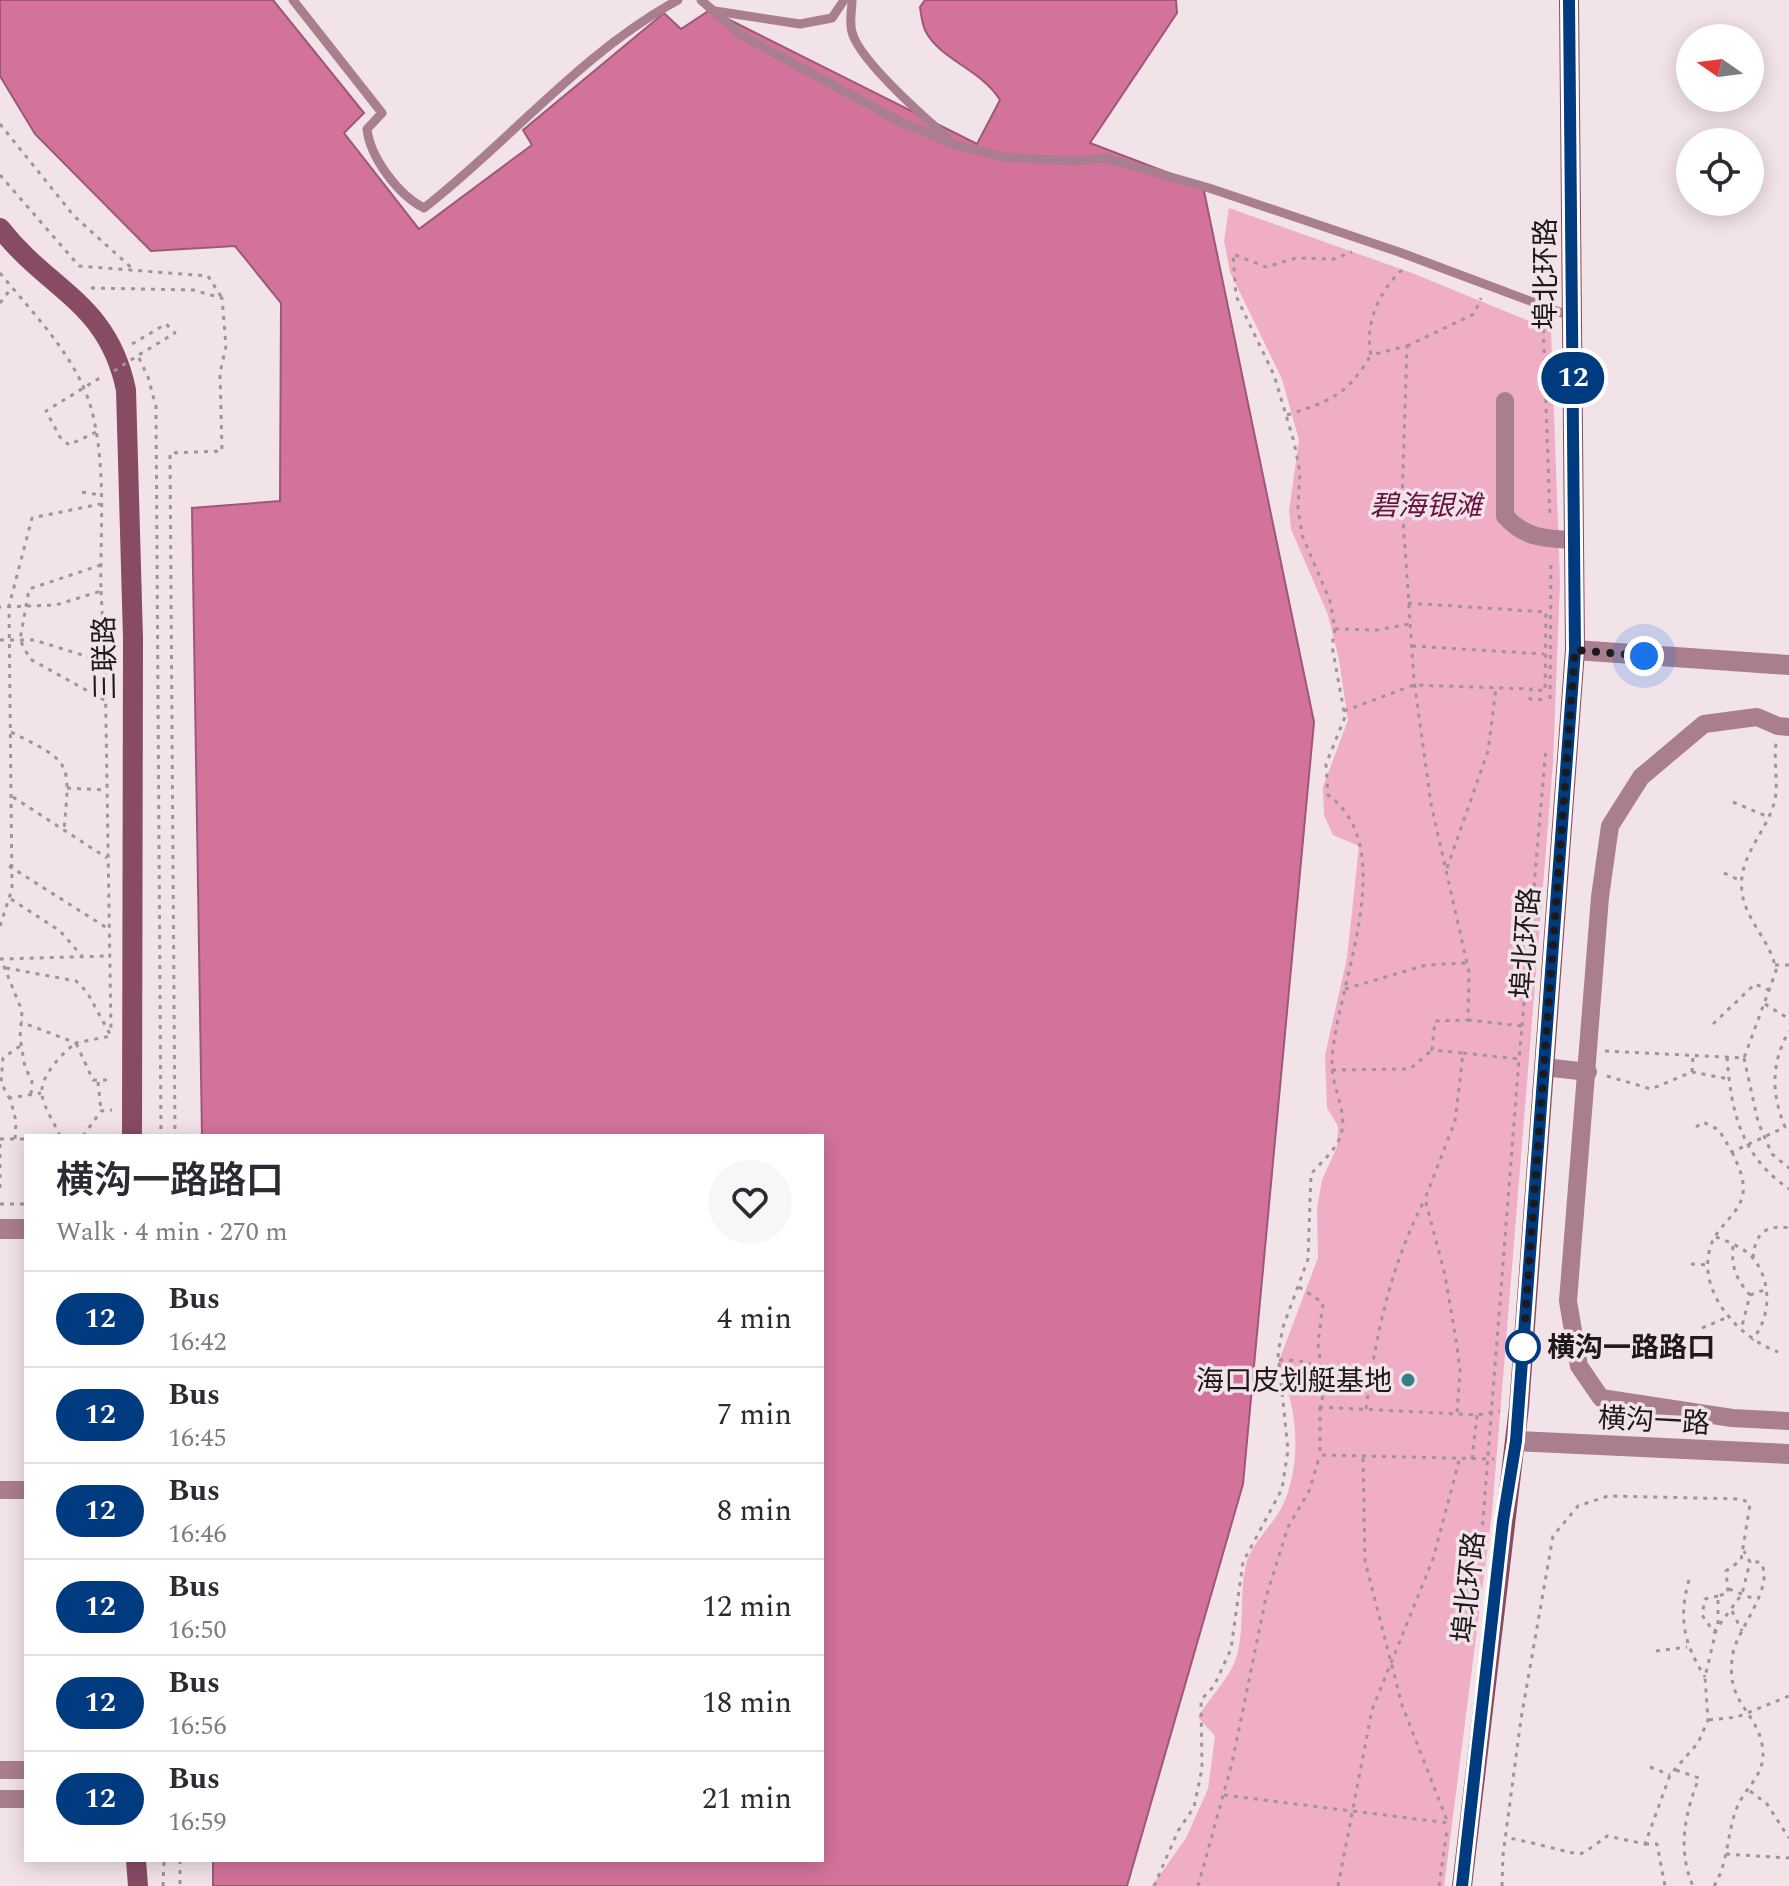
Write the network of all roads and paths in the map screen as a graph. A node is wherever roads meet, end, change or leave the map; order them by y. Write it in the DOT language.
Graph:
graph roads {
  1 [pos="293,0"];
  2 [pos="678,0"];
  3 [pos="701,0"];
  4 [pos="844,0"];
  5 [pos="852,0"];
  6 [pos="1569,0"];
  7 [pos="711,10"];
  8 [pos="0,124"];
  9 [pos="956,145"];
  10 [pos="0,175"];
  11 [pos="0,228"];
  12 [pos="1369,241"];
  13 [pos="1415,257"];
  14 [pos="134,270"];
  15 [pos="0,273"];
  16 [pos="1486,284"];
  17 [pos="12,287"];
  18 [pos="83,288"];
  19 [pos="222,298"];
  20 [pos="0,303"];
  21 [pos="1543,305"];
  22 [pos="1573,317"];
  23 [pos="1407,346"];
  24 [pos="1371,355"];
  25 [pos="137,356"];
  26 [pos="137,356"];
  27 [pos="137,356"];
  28 [pos="137,356"];
  29 [pos="81,386"];
  30 [pos="1505,401"];
  31 [pos="1286,415"];
  32 [pos="96,432"];
  33 [pos="82,492"];
  34 [pos="100,495"];
  35 [pos="100,504"];
  36 [pos="1551,539"];
  37 [pos="1574,540"];
  38 [pos="101,565"];
  39 [pos="101,591"];
  40 [pos="1408,603"];
  41 [pos="25,605"];
  42 [pos="9,606"];
  43 [pos="0,607"];
  44 [pos="1410,624"];
  45 [pos="1335,629"];
  46 [pos="0,640"];
  47 [pos="9,640"];
  48 [pos="20,640"];
  49 [pos="1412,646"];
  50 [pos="1575,650"];
  51 [pos="1545,654"];
  52 [pos="105,662"];
  53 [pos="1789,665"];
  54 [pos="1414,685"];
  55 [pos="1496,688"];
  56 [pos="1531,689"];
  57 [pos="1550,700"];
  58 [pos="106,701"];
  59 [pos="1571,702"];
  60 [pos="1344,711"];
  61 [pos="1783,726"];
  62 [pos="11,732"];
  63 [pos="1546,745"];
  64 [pos="67,788"];
  65 [pos="107,790"];
  66 [pos="13,797"];
  67 [pos="1733,802"];
  68 [pos="1767,817"];
  69 [pos="64,830"];
  70 [pos="108,858"];
  71 [pos="9,866"];
  72 [pos="1447,868"];
  73 [pos="1724,873"];
  74 [pos="1741,881"];
  75 [pos="10,898"];
  76 [pos="0,926"];
  77 [pos="108,928"];
  78 [pos="82,956"];
  79 [pos="109,956"];
  80 [pos="1,957"];
  81 [pos="1468,963"];
  82 [pos="1775,965"];
  83 [pos="1789,965"];
  84 [pos="6,968"];
  85 [pos="1345,989"];
  86 [pos="1771,991"];
  87 [pos="1765,1004"];
  88 [pos="1789,1019"];
  89 [pos="1468,1020"];
  90 [pos="21,1022"];
  91 [pos="1713,1024"];
  92 [pos="1522,1026"];
  93 [pos="1789,1031"];
  94 [pos="111,1036"];
  95 [pos="76,1043"];
  96 [pos="21,1045"];
  97 [pos="111,1050"];
  98 [pos="1432,1050"];
  99 [pos="1589,1051"];
  100 [pos="1463,1053"];
  101 [pos="1693,1055"];
  102 [pos="1727,1057"];
  103 [pos="1744,1058"];
  104 [pos="1519,1059"];
  105 [pos="1544,1067"];
  106 [pos="1332,1070"];
  107 [pos="1588,1072"];
  108 [pos="1692,1072"];
  109 [pos="1729,1079"];
  110 [pos="98,1082"];
  111 [pos="41,1093"];
  112 [pos="31,1094"];
  113 [pos="112,1095"];
  114 [pos="10,1099"];
  115 [pos="101,1111"];
  116 [pos="112,1123"];
  117 [pos="1696,1127"];
  118 [pos="59,1134"];
  119 [pos="84,1134"];
  120 [pos="132,1134"];
  121 [pos="161,1134"];
  122 [pos="175,1134"];
  123 [pos="1764,1137"];
  124 [pos="15,1139"];
  125 [pos="24,1139"];
  126 [pos="0,1141"];
  127 [pos="1748,1146"];
  128 [pos="1732,1152"];
  129 [pos="1789,1168"];
  130 [pos="0,1189"];
  131 [pos="1789,1189"];
  132 [pos="1425,1199"];
  133 [pos="0,1204"];
  134 [pos="24,1204"];
  135 [pos="1789,1228"];
  136 [pos="0,1229"];
  137 [pos="24,1229"];
  138 [pos="1715,1236"];
  139 [pos="1733,1245"];
  140 [pos="1753,1258"];
  141 [pos="1691,1264"];
  142 [pos="1710,1265"];
  143 [pos="1299,1287"];
  144 [pos="1764,1290"];
  145 [pos="1750,1295"];
  146 [pos="1728,1317"];
  147 [pos="1702,1328"];
  148 [pos="1741,1330"];
  149 [pos="1752,1340"];
  150 [pos="1778,1352"];
  151 [pos="1279,1360"];
  152 [pos="1322,1372"];
  153 [pos="1320,1407"];
  154 [pos="1519,1407"];
  155 [pos="1366,1409"];
  156 [pos="1491,1412"];
  157 [pos="1457,1414"];
  158 [pos="1477,1415"];
  159 [pos="1789,1421"];
  160 [pos="1516,1441"];
  161 [pos="1789,1454"];
  162 [pos="1320,1455"];
  163 [pos="1363,1457"];
  164 [pos="1487,1457"];
  165 [pos="1472,1459"];
  166 [pos="1459,1461"];
  167 [pos="1513,1464"];
  168 [pos="0,1490"];
  169 [pos="24,1490"];
  170 [pos="1744,1551"];
  171 [pos="1480,1558"];
  172 [pos="1750,1562"];
  173 [pos="1689,1580"];
  174 [pos="1729,1589"];
  175 [pos="1742,1591"];
  176 [pos="1718,1596"];
  177 [pos="1757,1600"];
  178 [pos="1732,1611"];
  179 [pos="1742,1631"];
  180 [pos="1714,1632"];
  181 [pos="1687,1647"];
  182 [pos="1656,1651"];
  183 [pos="1390,1662"];
  184 [pos="1705,1677"];
  185 [pos="1789,1696"];
  186 [pos="1745,1714"];
  187 [pos="1708,1720"];
  188 [pos="1650,1767"];
  189 [pos="0,1770"];
  190 [pos="24,1770"];
  191 [pos="1676,1770"];
  192 [pos="1670,1775"];
  193 [pos="1750,1791"];
  194 [pos="1224,1795"];
  195 [pos="0,1799"];
  196 [pos="24,1799"];
  197 [pos="1450,1809"];
  198 [pos="1353,1811"];
  199 [pos="1448,1823"];
  200 [pos="1507,1838"];
  201 [pos="1789,1838"];
  202 [pos="1645,1844"];
  203 [pos="1726,1854"];
  204 [pos="1789,1858"];
  205 [pos="136,1862"];
  206 [pos="164,1862"];
  207 [pos="180,1862"];
  208 [pos="138,1886"];
  209 [pos="163,1886"];
  210 [pos="180,1886"];
  211 [pos="1154,1886"];
  212 [pos="1198,1886"];
  213 [pos="1338,1886"];
  214 [pos="1439,1886"];
  215 [pos="1462,1886"];
  216 [pos="1502,1886"];
  217 [pos="1665,1886"];
  218 [pos="1693,1886"];
  219 [pos="1714,1886"];
  1 -- 2 [label="lane"];
  3 -- 7 [label="lane"];
  4 -- 7 [label="lane"];
  5 -- 9 [label="lane"];
  6 -- 22 [label="main road, 埠北环路"];
  7 -- 9 [label="lane"];
  8 -- 14 [label="path"];
  9 -- 12 [label="lane"];
  10 -- 14 [label="path"];
  11 -- 120 [label="main road, 三联路"];
  12 -- 13 [label="lane"];
  12 -- 31 [label="path"];
  13 -- 16 [label="lane"];
  13 -- 24 [label="path"];
  14 -- 19 [label="path"];
  15 -- 17 [label="path"];
  16 -- 21 [label="lane"];
  16 -- 23 [label="path"];
  17 -- 20 [label="path"];
  17 -- 29 [label="path"];
  18 -- 19 [label="path"];
  19 -- 122 [label="path"];
  21 -- 22 [label="lane"];
  21 -- 36 [label="path"];
  22 -- 37 [label="main road, 埠北环路"];
  23 -- 24 [label="path"];
  23 -- 40 [label="path"];
  24 -- 31 [label="path"];
  25 -- 29 [label="path, bridge"];
  26 -- 27 [label="path, bridge"];
  28 -- 121 [label="path, bridge"];
  29 -- 32 [label="path"];
  29 -- 32 [label="path"];
  30 -- 36 [label="street"];
  31 -- 45 [label="path"];
  32 -- 34 [label="path"];
  33 -- 34 [label="path"];
  34 -- 35 [label="path"];
  35 -- 38 [label="path"];
  35 -- 42 [label="path"];
  36 -- 37 [label="street"];
  36 -- 57 [label="path"];
  37 -- 50 [label="main road, 埠北环路"];
  38 -- 39 [label="path"];
  38 -- 41 [label="path"];
  39 -- 41 [label="path"];
  39 -- 52 [label="path"];
  40 -- 44 [label="path"];
  40 -- 51 [label="path"];
  41 -- 42 [label="path"];
  41 -- 48 [label="path"];
  42 -- 43 [label="path"];
  42 -- 47 [label="path"];
  44 -- 45 [label="path"];
  44 -- 49 [label="path"];
  45 -- 60 [label="path"];
  46 -- 47 [label="path"];
  47 -- 48 [label="path"];
  47 -- 62 [label="path"];
  48 -- 52 [label="path"];
  48 -- 58 [label="path"];
  49 -- 51 [label="path"];
  49 -- 54 [label="path"];
  50 -- 53 [label="street"];
  50 -- 59 [label="main road, 埠北环路"];
  51 -- 56 [label="path"];
  52 -- 58 [label="path"];
  54 -- 55 [label="path"];
  54 -- 60 [label="path"];
  54 -- 72 [label="path"];
  55 -- 56 [label="path"];
  55 -- 72 [label="path"];
  56 -- 57 [label="path"];
  57 -- 59 [label="path"];
  58 -- 65 [label="path"];
  59 -- 105 [label="main road, 埠北环路"];
  60 -- 85 [label="path"];
  61 -- 68 [label="path"];
  61 -- 99 [label="street"];
  62 -- 64 [label="path"];
  62 -- 66 [label="path"];
  63 -- 92 [label="path"];
  64 -- 65 [label="path"];
  64 -- 69 [label="path"];
  65 -- 70 [label="path"];
  66 -- 69 [label="path"];
  66 -- 71 [label="path"];
  67 -- 68 [label="path"];
  68 -- 74 [label="path"];
  69 -- 70 [label="path"];
  70 -- 77 [label="path"];
  71 -- 75 [label="path"];
  71 -- 77 [label="path"];
  72 -- 81 [label="path"];
  73 -- 74 [label="path"];
  74 -- 82 [label="path"];
  75 -- 76 [label="path"];
  75 -- 78 [label="path"];
  77 -- 79 [label="path"];
  78 -- 79 [label="path"];
  78 -- 80 [label="path"];
  79 -- 94 [label="path"];
  80 -- 84 [label="path"];
  81 -- 85 [label="path"];
  81 -- 89 [label="path"];
  82 -- 83 [label="path"];
  82 -- 86 [label="path"];
  84 -- 90 [label="path"];
  84 -- 94 [label="path"];
  85 -- 106 [label="path"];
  86 -- 87 [label="path"];
  86 -- 91 [label="path"];
  87 -- 88 [label="path"];
  87 -- 103 [label="path"];
  89 -- 92 [label="path"];
  89 -- 98 [label="path"];
  90 -- 95 [label="path"];
  90 -- 96 [label="path"];
  92 -- 104 [label="path"];
  93 -- 123 [label="path"];
  94 -- 95 [label="path"];
  94 -- 97 [label="path"];
  95 -- 110 [label="path"];
  95 -- 111 [label="path"];
  96 -- 112 [label="path"];
  96 -- 114 [label="path"];
  98 -- 100 [label="path"];
  98 -- 106 [label="path"];
  99 -- 101 [label="path"];
  99 -- 107 [label="street"];
  100 -- 104 [label="path"];
  100 -- 132 [label="path"];
  101 -- 102 [label="path"];
  101 -- 108 [label="path"];
  102 -- 103 [label="path"];
  102 -- 109 [label="path"];
  103 -- 123 [label="path"];
  104 -- 156 [label="path"];
  105 -- 107 [label="street"];
  105 -- 154 [label="main road, 埠北环路"];
  106 -- 143 [label="path"];
  107 -- 108 [label="path"];
  107 -- 159 [label="street"];
  108 -- 109 [label="path"];
  109 -- 127 [label="path"];
  110 -- 113 [label="path"];
  110 -- 115 [label="path"];
  111 -- 112 [label="path"];
  111 -- 118 [label="path"];
  112 -- 114 [label="path"];
  114 -- 124 [label="path"];
  115 -- 116 [label="path"];
  115 -- 119 [label="path"];
  117 -- 128 [label="path"];
  123 -- 127 [label="path"];
  123 -- 129 [label="path"];
  124 -- 125 [label="path"];
  124 -- 126 [label="path"];
  126 -- 130 [label="path"];
  127 -- 128 [label="path"];
  127 -- 131 [label="path"];
  128 -- 138 [label="path"];
  132 -- 155 [label="path"];
  132 -- 157 [label="path"];
  133 -- 134 [label="path"];
  135 -- 140 [label="path"];
  136 -- 137 [label="street"];
  138 -- 139 [label="path"];
  138 -- 142 [label="path"];
  139 -- 140 [label="path"];
  139 -- 145 [label="path"];
  140 -- 144 [label="path"];
  141 -- 142 [label="path"];
  142 -- 146 [label="path"];
  143 -- 151 [label="path"];
  143 -- 152 [label="path"];
  144 -- 145 [label="path"];
  144 -- 149 [label="path"];
  145 -- 148 [label="path"];
  146 -- 147 [label="path"];
  146 -- 148 [label="path"];
  148 -- 149 [label="path"];
  149 -- 150 [label="path"];
  151 -- 152 [label="path"];
  151 -- 211 [label="path"];
  152 -- 153 [label="path"];
  153 -- 155 [label="path"];
  153 -- 162 [label="path"];
  154 -- 156 [label="path"];
  154 -- 160 [label="main road, 埠北环路"];
  155 -- 157 [label="path"];
  156 -- 158 [label="path"];
  156 -- 164 [label="path"];
  157 -- 158 [label="path"];
  158 -- 165 [label="path"];
  160 -- 161 [label="street, 横沟一路"];
  160 -- 167 [label="main road, 埠北环路"];
  162 -- 163 [label="path"];
  162 -- 194 [label="path"];
  163 -- 166 [label="path"];
  163 -- 183 [label="path"];
  164 -- 165 [label="path"];
  164 -- 167 [label="path"];
  164 -- 171 [label="path"];
  165 -- 166 [label="path"];
  166 -- 183 [label="path"];
  167 -- 215 [label="main road, 埠北环路"];
  168 -- 169 [label="street"];
  170 -- 172 [label="path"];
  170 -- 174 [label="path"];
  170 -- 200 [label="path"];
  172 -- 175 [label="path"];
  172 -- 177 [label="path"];
  173 -- 181 [label="path"];
  174 -- 175 [label="path"];
  174 -- 176 [label="path"];
  175 -- 177 [label="path"];
  175 -- 178 [label="path"];
  176 -- 180 [label="path"];
  176 -- 180 [label="path"];
  177 -- 179 [label="path"];
  178 -- 179 [label="path"];
  178 -- 180 [label="path"];
  179 -- 186 [label="path"];
  180 -- 184 [label="path"];
  181 -- 182 [label="path"];
  181 -- 184 [label="path"];
  183 -- 198 [label="path"];
  183 -- 199 [label="path"];
  184 -- 187 [label="path"];
  185 -- 186 [label="path"];
  186 -- 187 [label="path"];
  186 -- 193 [label="path"];
  187 -- 191 [label="path"];
  188 -- 192 [label="path"];
  189 -- 190 [label="street"];
  191 -- 192 [label="path"];
  191 -- 218 [label="path"];
  192 -- 202 [label="path"];
  193 -- 201 [label="path"];
  193 -- 203 [label="path"];
  194 -- 198 [label="path"];
  194 -- 212 [label="path"];
  195 -- 196 [label="street"];
  197 -- 199 [label="path"];
  198 -- 199 [label="path"];
  198 -- 213 [label="path"];
  199 -- 214 [label="path"];
  200 -- 202 [label="path"];
  200 -- 216 [label="path"];
  202 -- 217 [label="path"];
  203 -- 204 [label="path"];
  203 -- 219 [label="path"];
  205 -- 208 [label="main road"];
  206 -- 209 [label="path"];
  207 -- 210 [label="path"];
}
